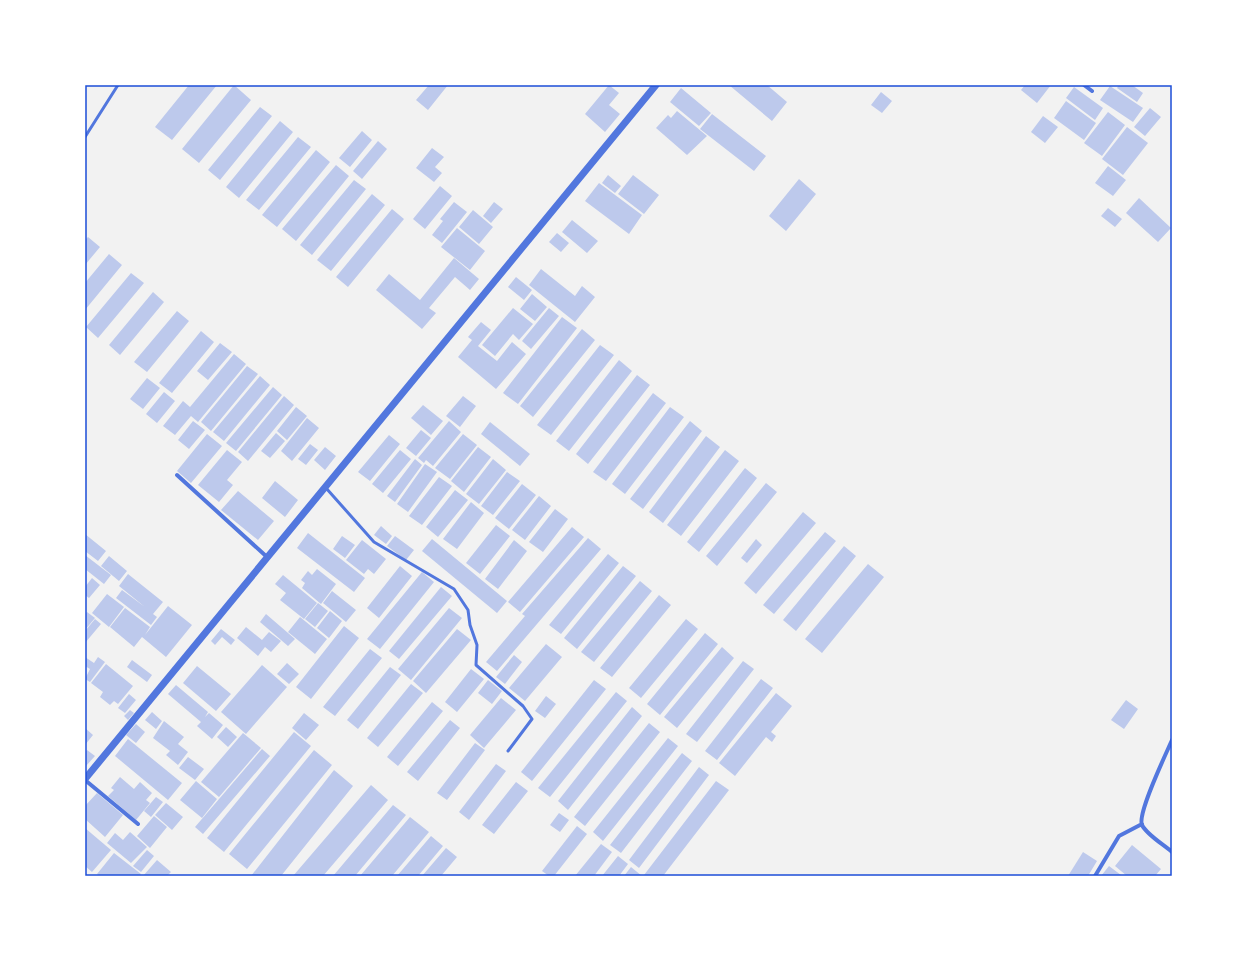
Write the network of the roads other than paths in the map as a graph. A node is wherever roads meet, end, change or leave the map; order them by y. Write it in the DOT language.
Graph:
graph roads {
  1 [pos="118,85"];
  2 [pos="656,85"];
  3 [pos="1084,85"];
  4 [pos="1092,92"];
  5 [pos="85,137"];
  6 [pos="177,476"];
  7 [pos="326,488"];
  8 [pos="267,557"];
  9 [pos="1172,740"];
  10 [pos="508,751"];
  11 [pos="88,770"];
  12 [pos="85,779"];
  13 [pos="138,824"];
  14 [pos="1142,824"];
  15 [pos="1172,852"];
  16 [pos="1095,876"];
  1 -- 5 [label="lane"];
  2 -- 7 [label="street"];
  3 -- 4 [label="street"];
  6 -- 8 [label="street"];
  7 -- 8 [label="street"];
  7 -- 10 [label="lane"];
  8 -- 11 [label="street"];
  9 -- 14 [label="street"];
  11 -- 12 [label="street"];
  12 -- 13 [label="street"];
  14 -- 15 [label="street"];
  14 -- 16 [label="street"];
}
